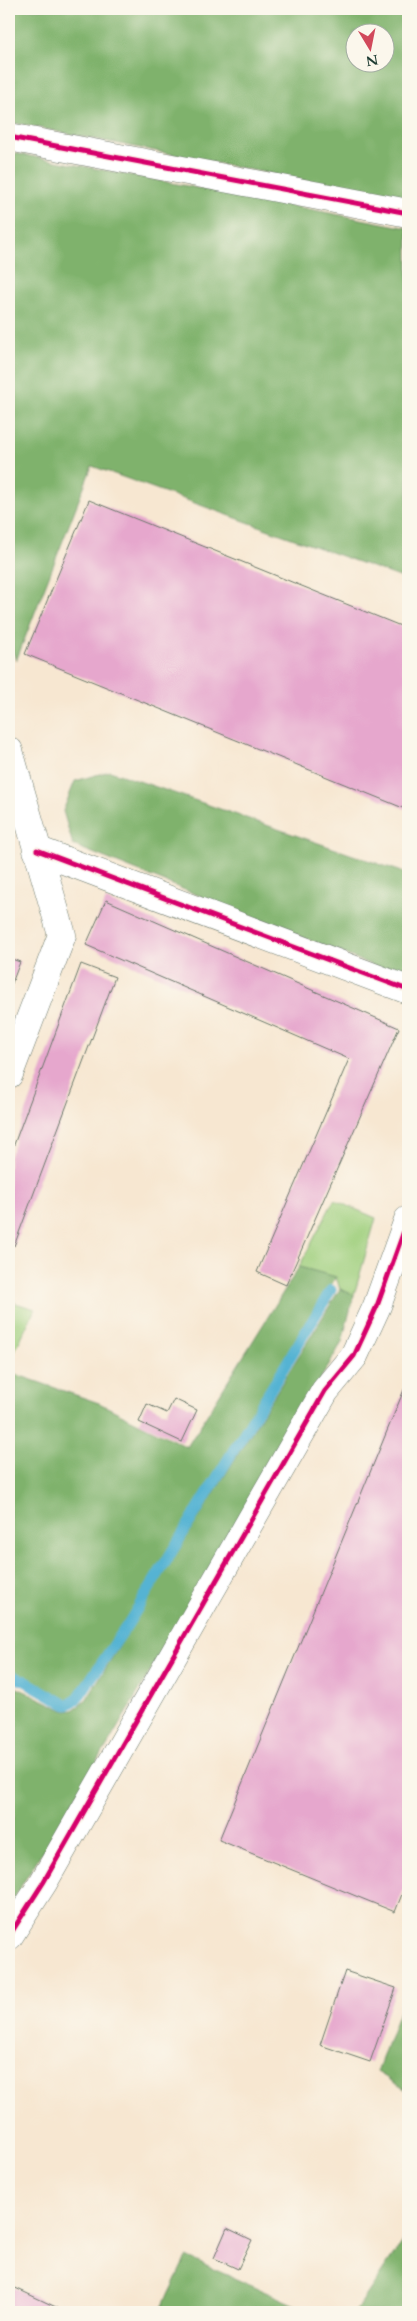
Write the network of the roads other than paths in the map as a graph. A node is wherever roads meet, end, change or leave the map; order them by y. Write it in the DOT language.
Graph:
graph roads {
  1 [pos="9,137"];
  2 [pos="408,213"];
  3 [pos="9,751"];
  4 [pos="37,850"];
  5 [pos="408,990"];
  6 [pos="9,1074"];
  7 [pos="408,1220"];
  8 [pos="9,1936"];
  1 -- 2 [label="street"];
  3 -- 4 [label="street"];
  4 -- 5 [label="street"];
  4 -- 6 [label="street"];
  7 -- 8 [label="street"];
}
